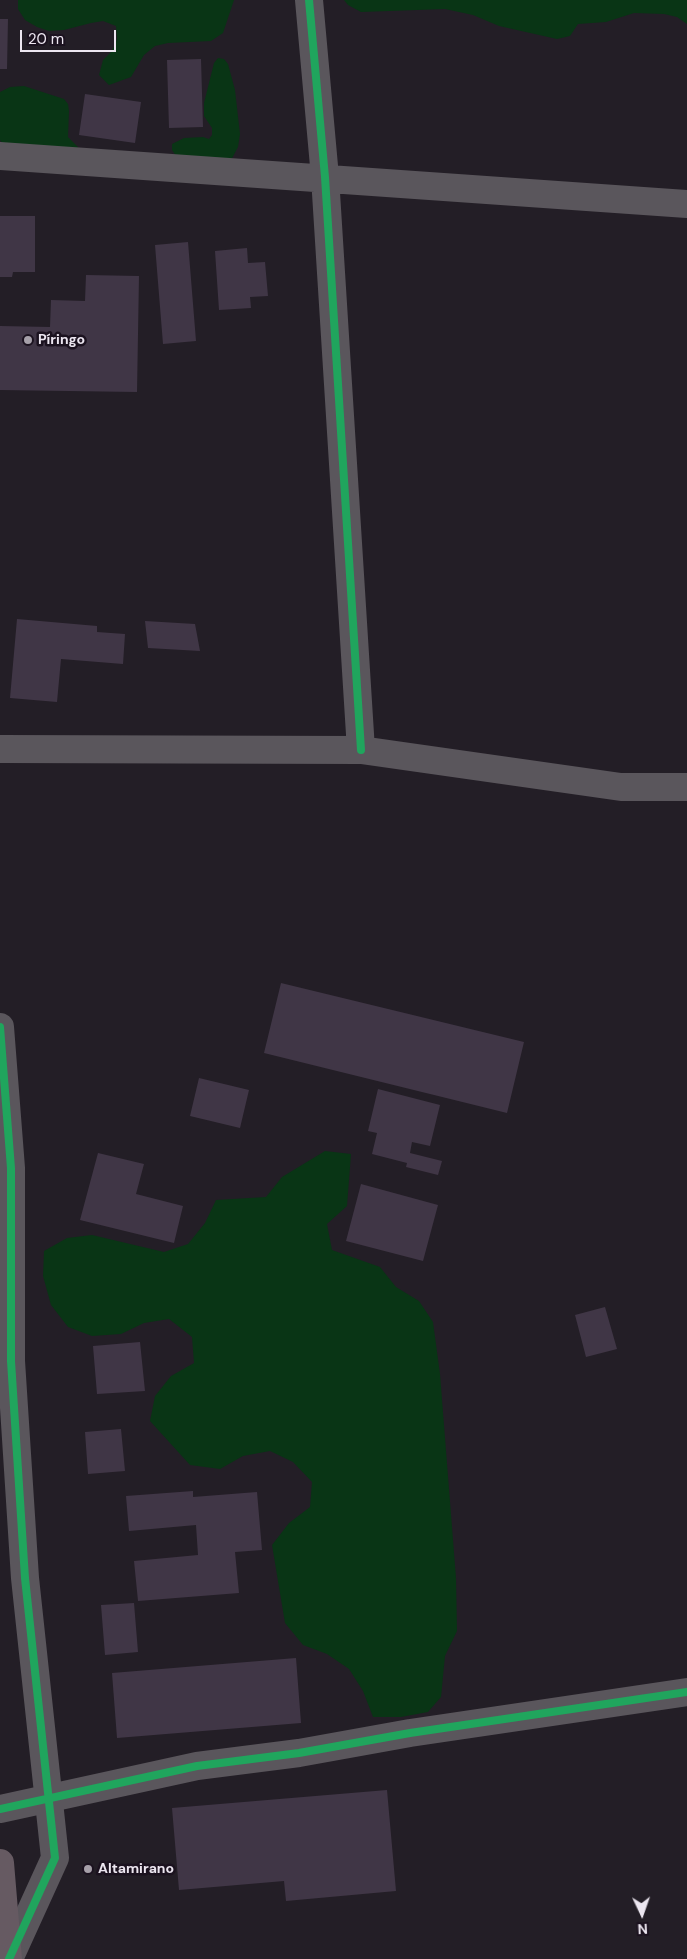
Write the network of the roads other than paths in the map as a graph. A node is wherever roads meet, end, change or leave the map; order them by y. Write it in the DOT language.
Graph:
graph roads {
  1 [pos="309,0"];
  2 [pos="0,156"];
  3 [pos="325,178"];
  4 [pos="687,204"];
  5 [pos="0,748"];
  6 [pos="361,750"];
  7 [pos="687,788"];
  8 [pos="0,1027"];
  9 [pos="687,1692"];
  10 [pos="50,1798"];
  11 [pos="0,1809"];
  12 [pos="0,1864"];
  13 [pos="8,1959"];
  1 -- 3 [label="street"];
  2 -- 3 [label="street"];
  3 -- 4 [label="street"];
  3 -- 6 [label="street"];
  5 -- 6 [label="street"];
  6 -- 7 [label="street"];
  8 -- 10 [label="street"];
  9 -- 10 [label="street"];
  10 -- 11 [label="street"];
  10 -- 13 [label="street"];
  12 -- 13 [label="highway"];
}
